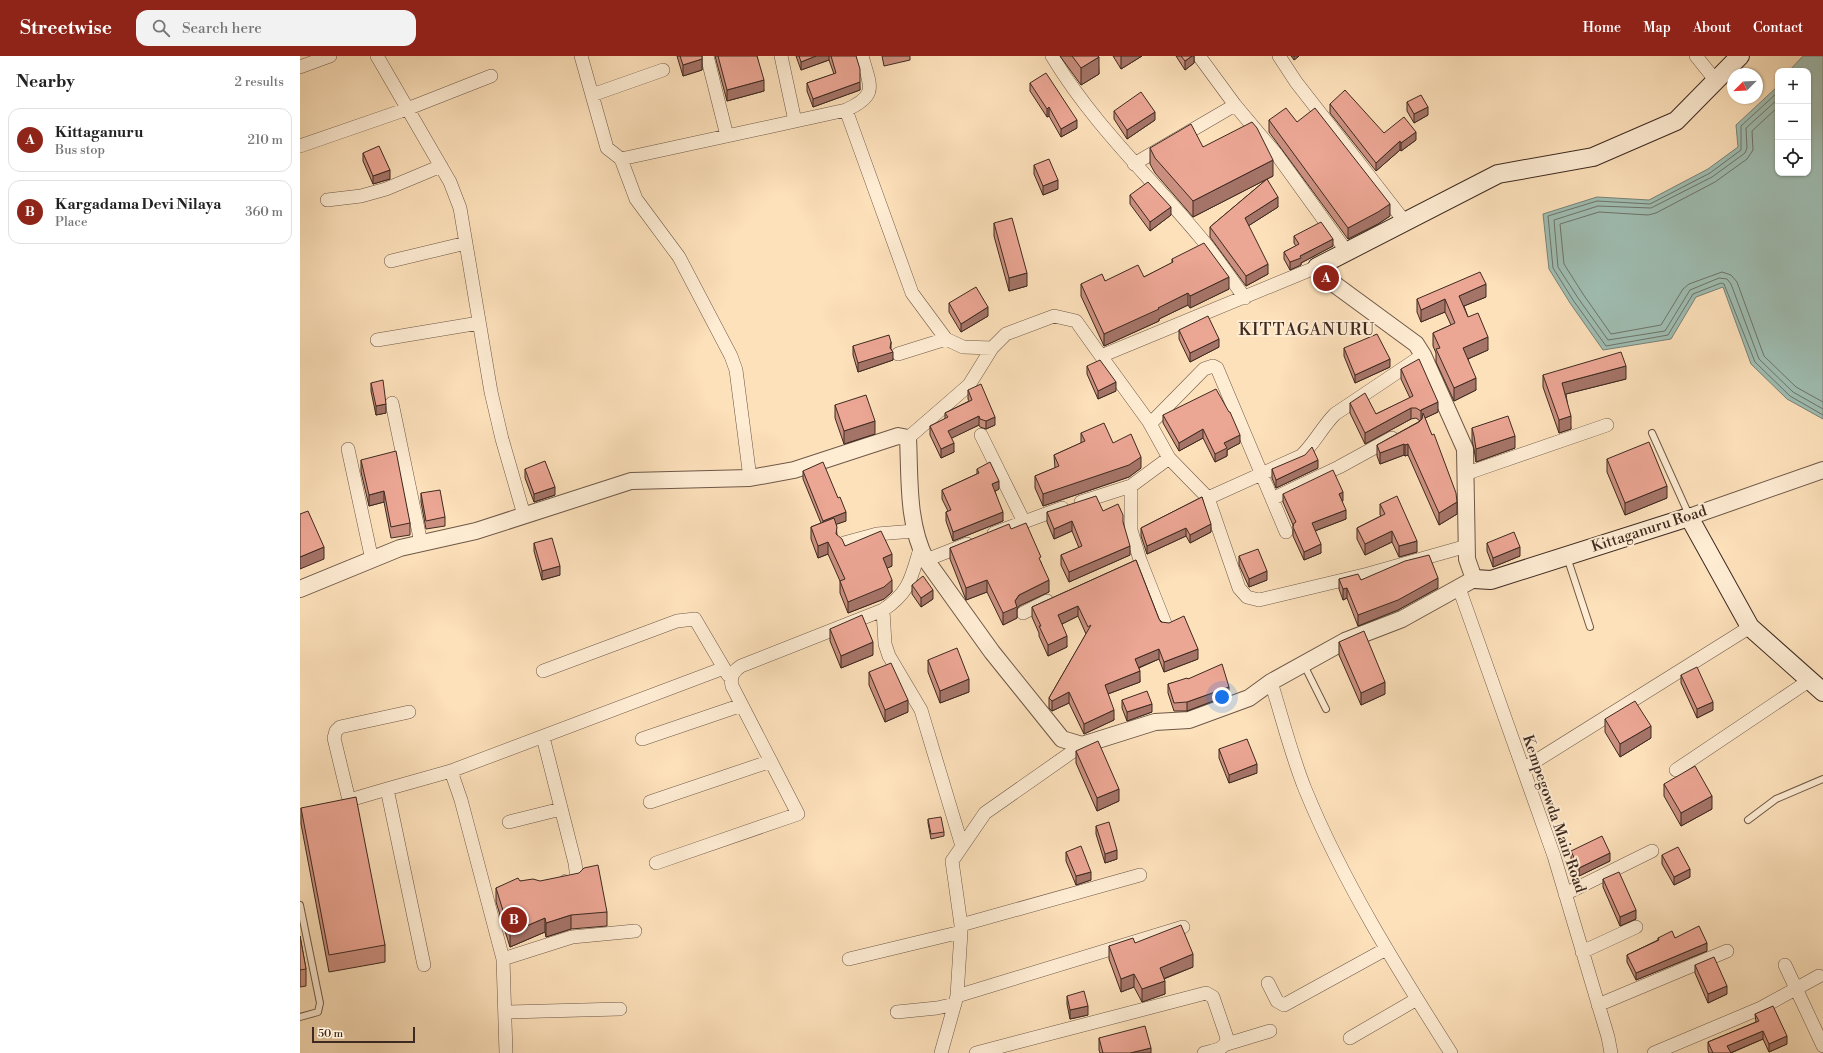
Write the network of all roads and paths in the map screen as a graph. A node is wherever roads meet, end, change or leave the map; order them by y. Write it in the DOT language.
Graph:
graph roads {
  1 [pos="330,56"];
  2 [pos="377,56"];
  3 [pos="581,56"];
  4 [pos="707,56"];
  5 [pos="781,56"];
  6 [pos="862,56"];
  7 [pos="1052,56"];
  8 [pos="1199,56"];
  9 [pos="1279,56"];
  10 [pos="1696,56"];
  11 [pos="1740,56"];
  12 [pos="300,66"];
  13 [pos="663,70"];
  14 [pos="491,76"];
  15 [pos="1716,81"];
  16 [pos="592,95"];
  17 [pos="1235,105"];
  18 [pos="407,109"];
  19 [pos="846,110"];
  20 [pos="795,121"];
  21 [pos="727,136"];
  22 [pos="300,146"];
  23 [pos="621,158"];
  24 [pos="1134,164"];
  25 [pos="440,166"];
  26 [pos="327,200"];
  27 [pos="1405,222"];
  28 [pos="466,243"];
  29 [pos="1347,252"];
  30 [pos="391,261"];
  31 [pos="1317,267"];
  32 [pos="1245,298"];
  33 [pos="480,323"];
  34 [pos="946,339"];
  35 [pos="377,340"];
  36 [pos="992,348"];
  37 [pos="898,354"];
  38 [pos="1423,355"];
  39 [pos="1100,356"];
  40 [pos="392,403"];
  41 [pos="1150,424"];
  42 [pos="1607,425"];
  43 [pos="1652,433"];
  44 [pos="1401,434"];
  45 [pos="980,435"];
  46 [pos="908,438"];
  47 [pos="348,449"];
  48 [pos="1169,458"];
  49 [pos="1823,470"];
  50 [pos="1263,474"];
  51 [pos="1466,474"];
  52 [pos="750,478"];
  53 [pos="1131,486"];
  54 [pos="1208,498"];
  55 [pos="1272,499"];
  56 [pos="524,514"];
  57 [pos="1689,516"];
  58 [pos="1024,522"];
  59 [pos="914,531"];
  60 [pos="1286,532"];
  61 [pos="421,543"];
  62 [pos="844,543"];
  63 [pos="1467,546"];
  64 [pos="923,555"];
  65 [pos="1567,556"];
  66 [pos="372,560"];
  67 [pos="1140,560"];
  68 [pos="1126,566"];
  69 [pos="1466,584"];
  70 [pos="300,589"];
  71 [pos="1057,596"];
  72 [pos="883,610"];
  73 [pos="1024,613"];
  74 [pos="1166,626"];
  75 [pos="1590,627"];
  76 [pos="1750,627"];
  77 [pos="1303,664"];
  78 [pos="724,668"];
  79 [pos="543,671"];
  80 [pos="731,680"];
  81 [pos="1810,680"];
  82 [pos="1271,682"];
  83 [pos="1823,692"];
  84 [pos="742,705"];
  85 [pos="1326,709"];
  86 [pos="409,712"];
  87 [pos="543,736"];
  88 [pos="642,739"];
  89 [pos="1082,745"];
  90 [pos="771,761"];
  91 [pos="1523,769"];
  92 [pos="1676,770"];
  93 [pos="451,771"];
  94 [pos="1823,779"];
  95 [pos="387,789"];
  96 [pos="650,802"];
  97 [pos="561,809"];
  98 [pos="1748,820"];
  99 [pos="509,822"];
  100 [pos="962,846"];
  101 [pos="1652,851"];
  102 [pos="656,863"];
  103 [pos="1140,875"];
  104 [pos="554,884"];
  105 [pos="1565,894"];
  106 [pos="300,906"];
  107 [pos="1183,927"];
  108 [pos="1636,927"];
  109 [pos="961,928"];
  110 [pos="635,931"];
  111 [pos="1386,950"];
  112 [pos="1727,951"];
  113 [pos="1582,952"];
  114 [pos="503,958"];
  115 [pos="848,959"];
  116 [pos="1785,964"];
  117 [pos="424,965"];
  118 [pos="1819,976"];
  119 [pos="1268,983"];
  120 [pos="1796,988"];
  121 [pos="1417,999"];
  122 [pos="956,1000"];
  123 [pos="1598,1005"];
  124 [pos="620,1008"];
  125 [pos="505,1012"];
  126 [pos="897,1012"];
  127 [pos="300,1017"];
  128 [pos="1270,1031"];
  129 [pos="1350,1038"];
  130 [pos="1226,1044"];
  131 [pos="1823,1046"];
  132 [pos="506,1053"];
  133 [pos="941,1053"];
  134 [pos="976,1053"];
  135 [pos="1204,1053"];
  136 [pos="1451,1053"];
  137 [pos="1610,1053"];
  138 [pos="1654,1053"];
  1 -- 12 [label="street"];
  2 -- 18 [label="street"];
  3 -- 16 [label="street"];
  4 -- 21 [label="street"];
  5 -- 20 [label="street"];
  6 -- 19 [label="street"];
  7 -- 24 [label="street"];
  8 -- 17 [label="street"];
  9 -- 27 [label="street"];
  10 -- 15 [label="street"];
  11 -- 15 [label="main road"];
  13 -- 16 [label="street"];
  14 -- 18 [label="street"];
  15 -- 27 [label="main road"];
  16 -- 23 [label="street"];
  17 -- 24 [label="street"];
  17 -- 29 [label="street"];
  18 -- 22 [label="street"];
  18 -- 25 [label="street"];
  19 -- 20 [label="street"];
  19 -- 34 [label="street"];
  20 -- 21 [label="street"];
  21 -- 23 [label="street"];
  23 -- 52 [label="street"];
  24 -- 32 [label="street"];
  25 -- 26 [label="street"];
  25 -- 28 [label="street"];
  27 -- 29 [label="main road"];
  28 -- 30 [label="street"];
  28 -- 33 [label="street"];
  29 -- 31 [label="main road"];
  31 -- 32 [label="street"];
  31 -- 38 [label="street"];
  32 -- 39 [label="street"];
  33 -- 35 [label="street"];
  33 -- 56 [label="street"];
  34 -- 36 [label="street"];
  34 -- 37 [label="street"];
  36 -- 39 [label="street"];
  36 -- 46 [label="street"];
  38 -- 50 [label="street"];
  38 -- 51 [label="street"];
  39 -- 41 [label="street"];
  40 -- 61 [label="street"];
  41 -- 48 [label="street"];
  41 -- 50 [label="street"];
  42 -- 51 [label="street"];
  43 -- 57 [label="lane"];
  44 -- 55 [label="street"];
  45 -- 58 [label="street"];
  46 -- 52 [label="street"];
  46 -- 59 [label="street"];
  47 -- 66 [label="street"];
  48 -- 53 [label="street"];
  48 -- 54 [label="street"];
  49 -- 57 [label="street, Kittaganuru Road"];
  50 -- 54 [label="street"];
  50 -- 55 [label="street"];
  51 -- 63 [label="street"];
  52 -- 56 [label="street"];
  53 -- 58 [label="street"];
  53 -- 67 [label="street"];
  54 -- 63 [label="street"];
  55 -- 60 [label="street"];
  56 -- 61 [label="street"];
  57 -- 65 [label="main road, Kittaganuru Road"];
  57 -- 76 [label="main road"];
  58 -- 64 [label="street"];
  59 -- 62 [label="street"];
  59 -- 64 [label="street"];
  61 -- 66 [label="street"];
  63 -- 69 [label="street"];
  64 -- 72 [label="street"];
  64 -- 89 [label="street"];
  65 -- 69 [label="main road, Kittaganuru Road"];
  65 -- 75 [label="lane"];
  66 -- 70 [label="street"];
  67 -- 68 [label="street"];
  67 -- 74 [label="street"];
  69 -- 77 [label="street"];
  69 -- 91 [label="street, Kempegowda Main Road"];
  71 -- 73 [label="street"];
  72 -- 80 [label="street"];
  72 -- 100 [label="street"];
  76 -- 81 [label="main road"];
  76 -- 91 [label="street"];
  77 -- 82 [label="street"];
  77 -- 85 [label="lane"];
  78 -- 79 [label="street"];
  78 -- 80 [label="street"];
  78 -- 87 [label="street"];
  80 -- 84 [label="street"];
  81 -- 83 [label="main road"];
  81 -- 92 [label="street"];
  82 -- 89 [label="street"];
  82 -- 111 [label="street"];
  84 -- 88 [label="street"];
  84 -- 90 [label="street"];
  86 -- 95 [label="street"];
  87 -- 93 [label="street"];
  87 -- 97 [label="street"];
  89 -- 100 [label="street"];
  90 -- 96 [label="street"];
  90 -- 102 [label="street"];
  91 -- 105 [label="street, Kempegowda Main Road"];
  93 -- 95 [label="street"];
  93 -- 114 [label="street"];
  94 -- 98 [label="lane"];
  95 -- 117 [label="street"];
  97 -- 99 [label="street"];
  97 -- 104 [label="street"];
  100 -- 109 [label="street"];
  101 -- 105 [label="street"];
  103 -- 109 [label="street"];
  105 -- 113 [label="street, Kempegowda Main Road"];
  106 -- 127 [label="lane"];
  107 -- 122 [label="street"];
  108 -- 113 [label="street"];
  109 -- 115 [label="street"];
  109 -- 122 [label="street"];
  110 -- 114 [label="street"];
  111 -- 119 [label="street"];
  111 -- 121 [label="street"];
  112 -- 123 [label="street"];
  113 -- 123 [label="street, Kempegowda Main Road"];
  114 -- 125 [label="street"];
  116 -- 120 [label="street"];
  118 -- 120 [label="street"];
  120 -- 131 [label="street"];
  120 -- 138 [label="street"];
  121 -- 129 [label="street"];
  121 -- 136 [label="street"];
  122 -- 126 [label="street"];
  122 -- 133 [label="street"];
  123 -- 137 [label="street, Kempegowda Main Road"];
  124 -- 125 [label="street"];
  125 -- 132 [label="street"];
  128 -- 130 [label="street"];
  130 -- 134 [label="street"];
  130 -- 135 [label="street"];
}
